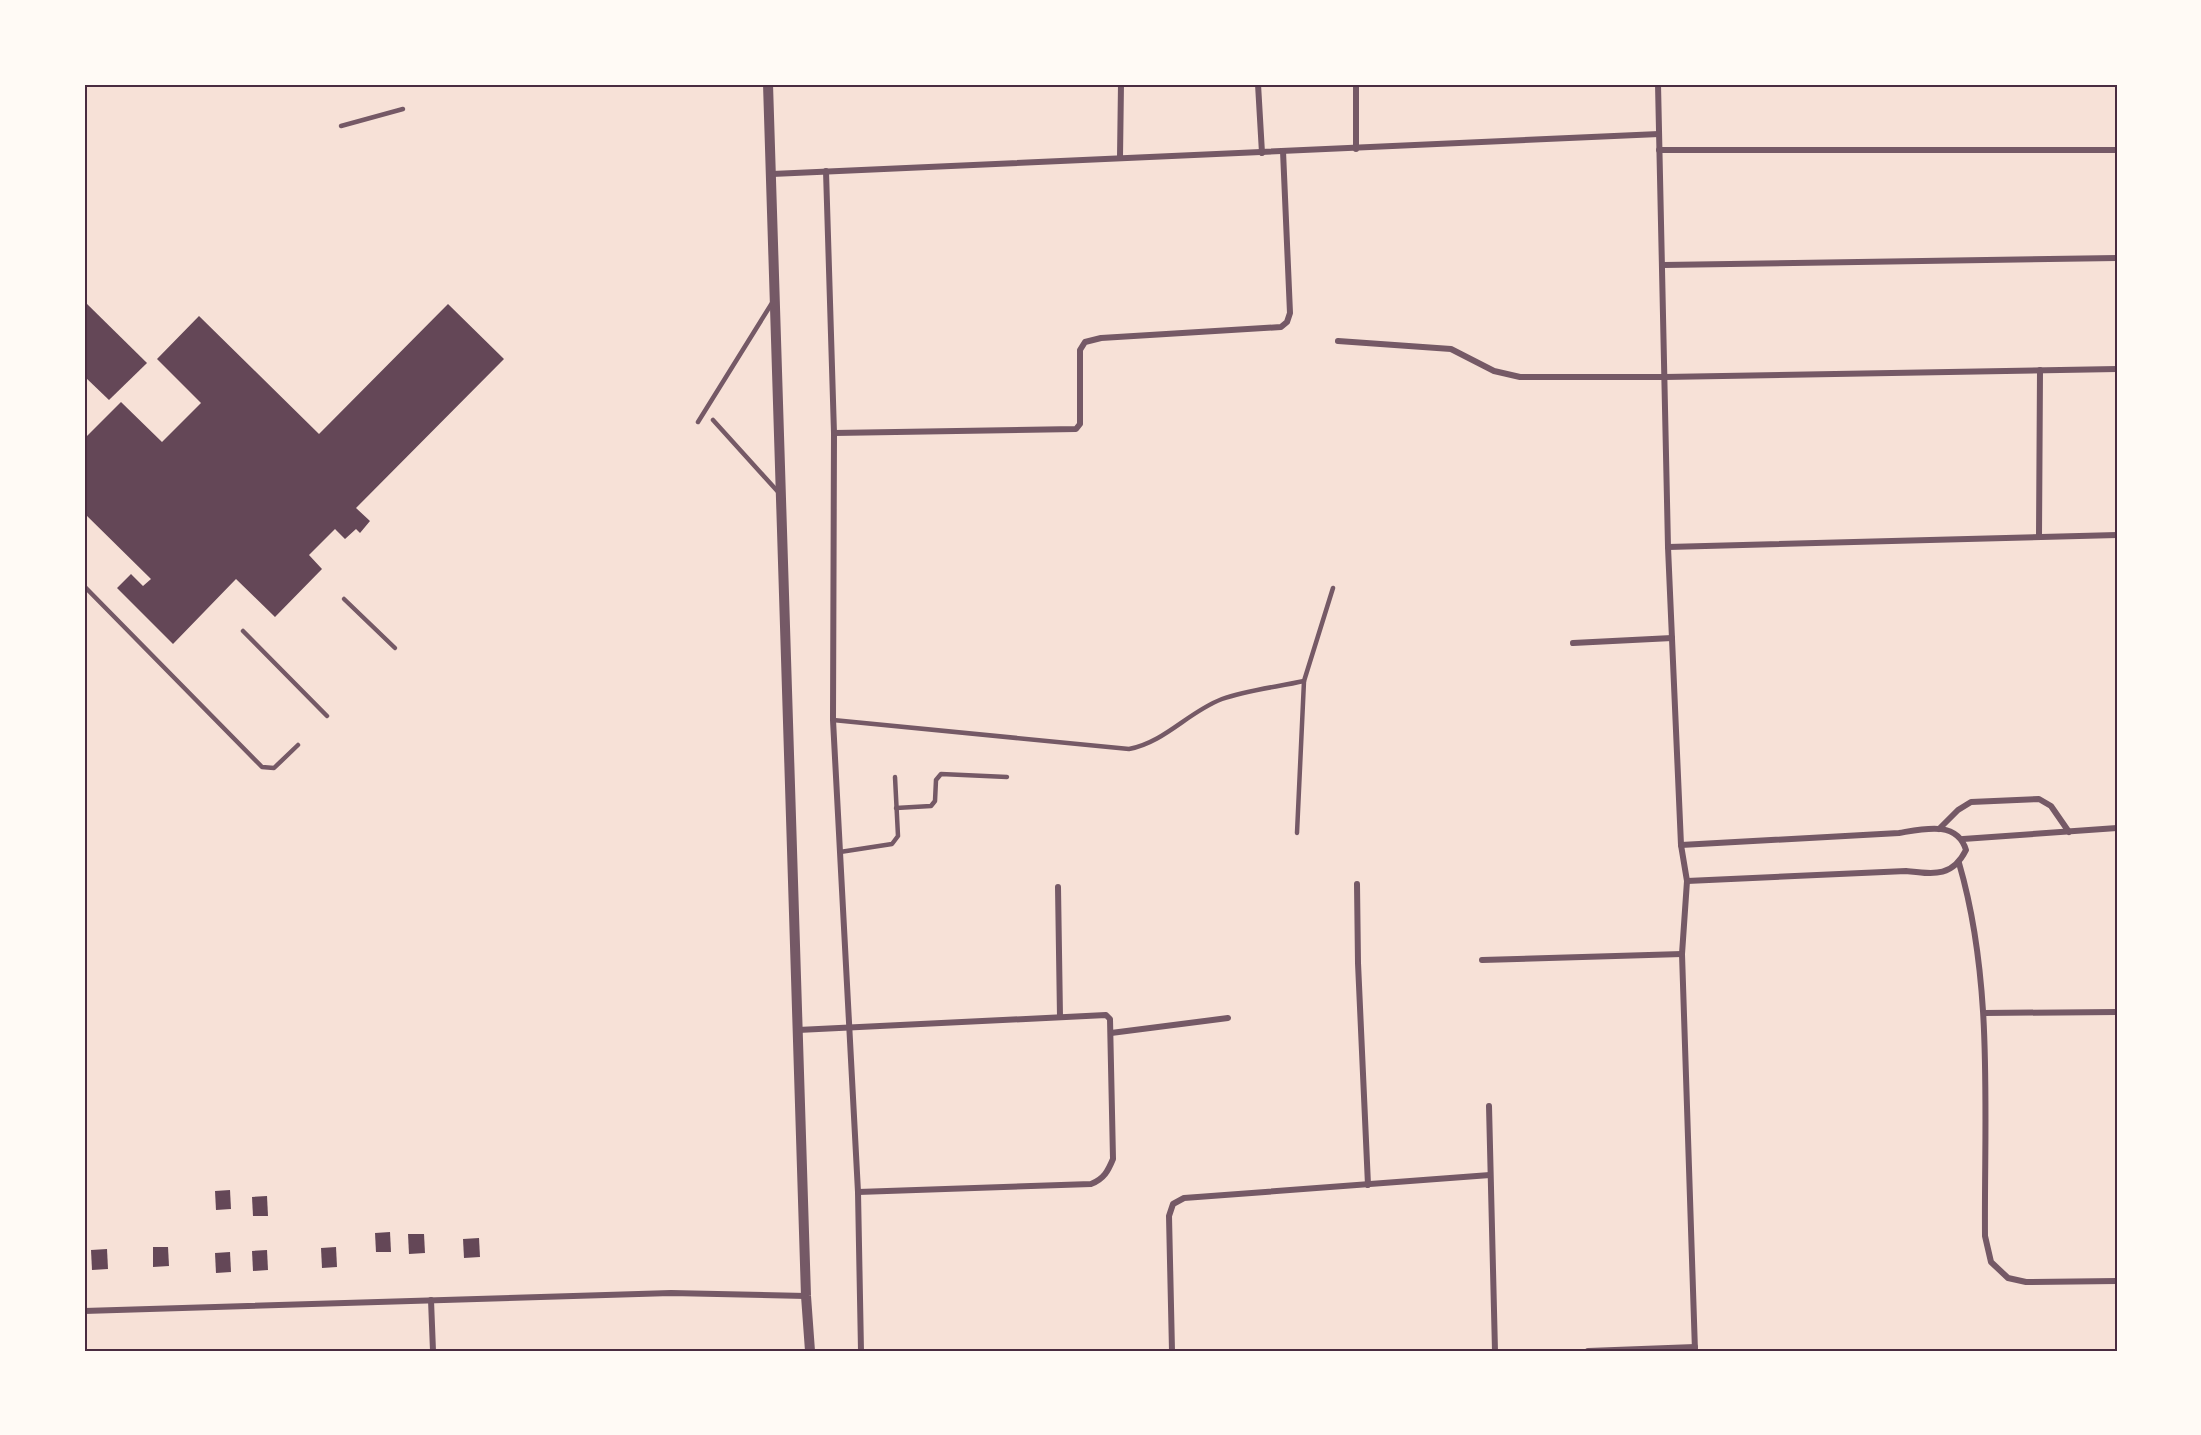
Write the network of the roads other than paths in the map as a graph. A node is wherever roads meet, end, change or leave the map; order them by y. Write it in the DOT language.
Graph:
graph roads {
  1 [pos="768,84"];
  2 [pos="1121,84"];
  3 [pos="1258,84"];
  4 [pos="1356,84"];
  5 [pos="1658,84"];
  6 [pos="403,109"];
  7 [pos="341,126"];
  8 [pos="1659,134"];
  9 [pos="1356,149"];
  10 [pos="1659,150"];
  11 [pos="2117,150"];
  12 [pos="1283,151"];
  13 [pos="1262,153"];
  14 [pos="1120,157"];
  15 [pos="826,171"];
  16 [pos="771,174"];
  17 [pos="2117,258"];
  18 [pos="1663,265"];
  19 [pos="775,298"];
  20 [pos="1338,341"];
  21 [pos="2117,369"];
  22 [pos="2040,370"];
  23 [pos="1665,377"];
  24 [pos="713,420"];
  25 [pos="698,422"];
  26 [pos="834,433"];
  27 [pos="781,496"];
  28 [pos="2117,535"];
  29 [pos="2039,536"];
  30 [pos="1668,547"];
  31 [pos="84,586"];
  32 [pos="1333,588"];
  33 [pos="344,598"];
  34 [pos="243,632"];
  35 [pos="1672,638"];
  36 [pos="1573,643"];
  37 [pos="395,648"];
  38 [pos="1304,681"];
  39 [pos="327,716"];
  40 [pos="833,720"];
  41 [pos="298,745"];
  42 [pos="895,777"];
  43 [pos="1007,777"];
  44 [pos="896,808"];
  45 [pos="2117,828"];
  46 [pos="1939,829"];
  47 [pos="2069,832"];
  48 [pos="1297,833"];
  49 [pos="1963,839"];
  50 [pos="1681,845"];
  51 [pos="840,852"];
  52 [pos="1959,863"];
  53 [pos="1687,881"];
  54 [pos="1357,884"];
  55 [pos="1058,887"];
  56 [pos="1682,954"];
  57 [pos="1482,960"];
  58 [pos="2117,1012"];
  59 [pos="1984,1013"];
  60 [pos="1060,1017"];
  61 [pos="1228,1018"];
  62 [pos="850,1027"];
  63 [pos="798,1030"];
  64 [pos="1111,1033"];
  65 [pos="1489,1106"];
  66 [pos="1490,1175"];
  67 [pos="1368,1185"];
  68 [pos="858,1192"];
  69 [pos="2117,1281"];
  70 [pos="806,1296"];
  71 [pos="431,1300"];
  72 [pos="84,1311"];
  73 [pos="1695,1349"];
  74 [pos="433,1351"];
  75 [pos="810,1351"];
  76 [pos="861,1351"];
  77 [pos="1172,1351"];
  78 [pos="1495,1351"];
  79 [pos="1588,1351"];
  1 -- 16 [label="street"];
  2 -- 14 [label="street"];
  3 -- 13 [label="street"];
  4 -- 9 [label="street"];
  5 -- 8 [label="street"];
  6 -- 7 [label="lane"];
  8 -- 9 [label="street"];
  8 -- 10 [label="street"];
  9 -- 12 [label="street"];
  10 -- 11 [label="street"];
  10 -- 18 [label="street"];
  12 -- 13 [label="street"];
  12 -- 26 [label="street"];
  13 -- 14 [label="street"];
  14 -- 15 [label="street"];
  15 -- 16 [label="street"];
  15 -- 26 [label="street"];
  16 -- 19 [label="street"];
  17 -- 18 [label="street"];
  18 -- 23 [label="street"];
  19 -- 25 [label="lane"];
  19 -- 27 [label="street"];
  20 -- 23 [label="street"];
  21 -- 22 [label="street"];
  22 -- 23 [label="street"];
  22 -- 29 [label="street"];
  23 -- 30 [label="street"];
  24 -- 27 [label="lane"];
  26 -- 40 [label="street"];
  27 -- 63 [label="street"];
  28 -- 29 [label="street"];
  29 -- 30 [label="street"];
  30 -- 35 [label="street"];
  31 -- 41 [label="lane"];
  32 -- 38 [label="lane"];
  33 -- 37 [label="lane"];
  34 -- 39 [label="lane"];
  35 -- 36 [label="street"];
  35 -- 50 [label="street"];
  38 -- 40 [label="lane"];
  38 -- 48 [label="lane"];
  40 -- 51 [label="street"];
  42 -- 44 [label="lane"];
  43 -- 44 [label="lane"];
  44 -- 51 [label="lane"];
  45 -- 47 [label="street"];
  46 -- 47 [label="street"];
  46 -- 49 [label="street"];
  46 -- 50 [label="street"];
  47 -- 49 [label="street"];
  49 -- 52 [label="street"];
  50 -- 53 [label="street"];
  51 -- 62 [label="street"];
  52 -- 53 [label="street"];
  52 -- 59 [label="street"];
  53 -- 56 [label="street"];
  54 -- 67 [label="street"];
  55 -- 60 [label="street"];
  56 -- 57 [label="street"];
  56 -- 73 [label="street"];
  58 -- 59 [label="street"];
  59 -- 69 [label="street"];
  60 -- 62 [label="street"];
  60 -- 64 [label="street"];
  61 -- 64 [label="street"];
  62 -- 63 [label="street"];
  62 -- 68 [label="street"];
  63 -- 70 [label="street"];
  64 -- 68 [label="street"];
  65 -- 66 [label="street"];
  66 -- 67 [label="street"];
  66 -- 78 [label="street"];
  67 -- 77 [label="street"];
  68 -- 76 [label="street"];
  70 -- 71 [label="street"];
  70 -- 75 [label="street"];
  71 -- 72 [label="street"];
  71 -- 74 [label="street"];
  73 -- 79 [label="street"];
}
